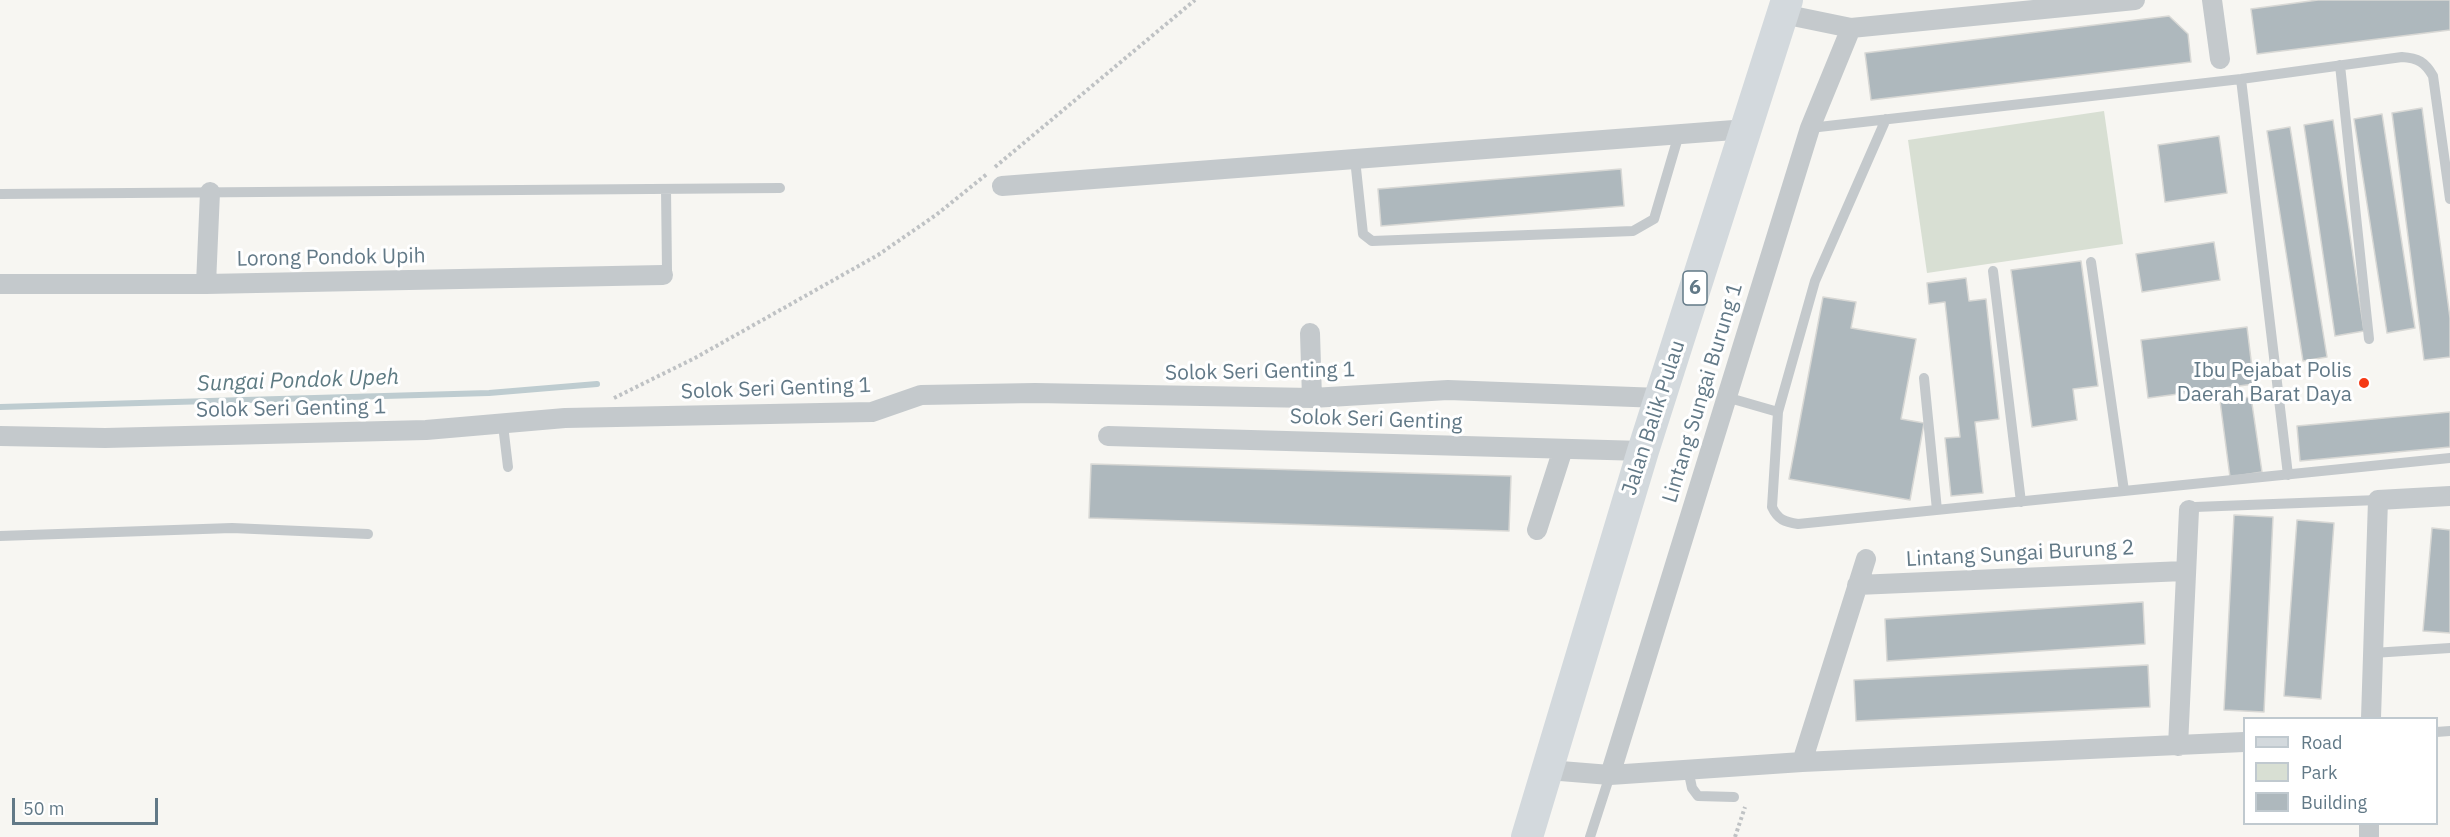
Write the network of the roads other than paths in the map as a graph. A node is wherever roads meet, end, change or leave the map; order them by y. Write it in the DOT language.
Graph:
graph roads {
  1 [pos="2135,0"];
  2 [pos="2212,0"];
  3 [pos="1785,7"];
  4 [pos="1851,28"];
  5 [pos="2220,59"];
  6 [pos="2340,65"];
  7 [pos="2241,79"];
  8 [pos="1886,119"];
  9 [pos="1810,128"];
  10 [pos="1747,129"];
  11 [pos="1679,135"];
  12 [pos="1355,159"];
  13 [pos="1002,186"];
  14 [pos="780,188"];
  15 [pos="666,189"];
  16 [pos="210,192"];
  17 [pos="0,194"];
  18 [pos="2450,198"];
  19 [pos="2091,262"];
  20 [pos="1993,271"];
  21 [pos="663,275"];
  22 [pos="0,284"];
  23 [pos="206,284"];
  24 [pos="1310,333"];
  25 [pos="2369,339"];
  26 [pos="1924,378"];
  27 [pos="1726,397"];
  28 [pos="1312,398"];
  29 [pos="1659,398"];
  30 [pos="1778,412"];
  31 [pos="503,425"];
  32 [pos="0,436"];
  33 [pos="1108,436"];
  34 [pos="1563,449"];
  35 [pos="1643,451"];
  36 [pos="2450,458"];
  37 [pos="508,467"];
  38 [pos="2288,475"];
  39 [pos="2124,491"];
  40 [pos="2450,496"];
  41 [pos="2378,500"];
  42 [pos="2021,502"];
  43 [pos="1937,510"];
  44 [pos="2188,510"];
  45 [pos="1536,530"];
  46 [pos="368,534"];
  47 [pos="0,536"];
  48 [pos="1866,559"];
  49 [pos="2184,571"];
  50 [pos="1857,585"];
  51 [pos="2450,648"];
  52 [pos="2373,653"];
  53 [pos="2371,717"];
  54 [pos="2243,742"];
  55 [pos="2178,746"];
  56 [pos="1802,762"];
  57 [pos="1688,769"];
  58 [pos="1548,770"];
  59 [pos="1610,775"];
  60 [pos="1734,797"];
  61 [pos="1527,837"];
  62 [pos="1590,837"];
  1 -- 4 [label="street"];
  2 -- 5 [label="street"];
  3 -- 4 [label="street"];
  3 -- 10 [label="main road, Jalan Balik Pulau / 6"];
  4 -- 9 [label="street, Lintang Sungai Burung 1"];
  6 -- 7 [label="lane"];
  6 -- 18 [label="lane"];
  6 -- 25 [label="lane"];
  7 -- 8 [label="lane"];
  7 -- 38 [label="lane"];
  8 -- 9 [label="lane"];
  8 -- 30 [label="lane"];
  9 -- 27 [label="street, Lintang Sungai Burung 1"];
  10 -- 11 [label="street"];
  10 -- 29 [label="main road, Jalan Balik Pulau / 6"];
  11 -- 12 [label="street"];
  11 -- 12 [label="lane"];
  12 -- 13 [label="street"];
  14 -- 15 [label="lane"];
  15 -- 16 [label="lane"];
  15 -- 21 [label="lane"];
  16 -- 17 [label="lane"];
  16 -- 23 [label="street"];
  19 -- 39 [label="lane"];
  20 -- 42 [label="lane"];
  21 -- 23 [label="street, Lorong Pondok Upih"];
  22 -- 23 [label="street, Lorong Pondok Upih"];
  24 -- 28 [label="street"];
  26 -- 43 [label="lane"];
  27 -- 30 [label="lane"];
  27 -- 59 [label="street, Lintang Sungai Burung 1"];
  28 -- 29 [label="street, Solok Seri Genting 1"];
  28 -- 31 [label="street, Solok Seri Genting 1"];
  29 -- 35 [label="main road, Jalan Balik Pulau / 6"];
  30 -- 43 [label="lane"];
  31 -- 32 [label="street, Solok Seri Genting 1"];
  31 -- 37 [label="lane"];
  33 -- 34 [label="street, Solok Seri Genting"];
  34 -- 35 [label="street, Solok Seri Genting"];
  34 -- 45 [label="street"];
  35 -- 58 [label="main road, Jalan Balik Pulau / 6"];
  36 -- 38 [label="lane"];
  38 -- 39 [label="lane"];
  39 -- 42 [label="lane"];
  40 -- 41 [label="street"];
  41 -- 44 [label="lane"];
  41 -- 52 [label="street"];
  42 -- 43 [label="lane"];
  44 -- 49 [label="street"];
  46 -- 47 [label="lane"];
  48 -- 50 [label="street"];
  49 -- 50 [label="street, Lintang Sungai Burung 2"];
  49 -- 55 [label="street"];
  50 -- 56 [label="street"];
  51 -- 52 [label="lane"];
  52 -- 53 [label="street"];
  54 -- 55 [label="street"];
  55 -- 56 [label="street"];
  56 -- 57 [label="street"];
  57 -- 59 [label="street"];
  57 -- 60 [label="lane"];
  58 -- 59 [label="street"];
  58 -- 61 [label="main road, Jalan Balik Pulau / 6"];
  59 -- 62 [label="lane"];
}
